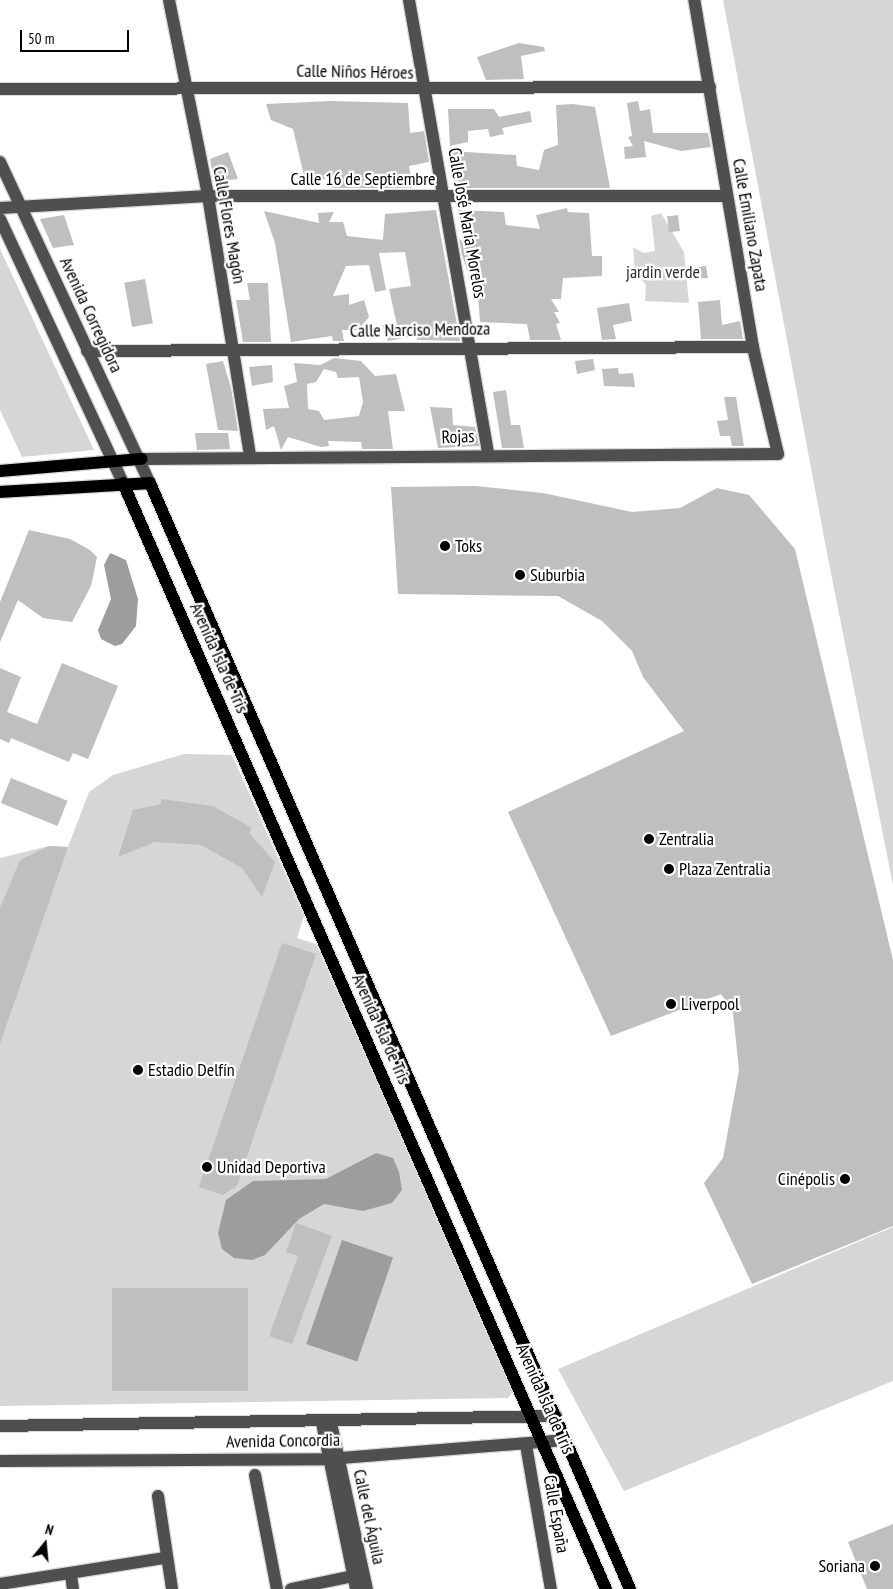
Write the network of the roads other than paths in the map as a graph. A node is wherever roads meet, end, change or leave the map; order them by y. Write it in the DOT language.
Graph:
graph roads {
  1 [pos="169,0"];
  2 [pos="409,0"];
  3 [pos="694,0"];
  4 [pos="710,87"];
  5 [pos="185,88"];
  6 [pos="0,89"];
  7 [pos="427,91"];
  8 [pos="0,162"];
  9 [pos="208,196"];
  10 [pos="727,196"];
  11 [pos="445,197"];
  12 [pos="20,206"];
  13 [pos="0,208"];
  14 [pos="0,219"];
  15 [pos="471,347"];
  16 [pos="753,347"];
  17 [pos="234,350"];
  18 [pos="88,351"];
  19 [pos="488,453"];
  20 [pos="778,454"];
  21 [pos="250,456"];
  22 [pos="141,459"];
  23 [pos="111,461"];
  24 [pos="0,471"];
  25 [pos="123,483"];
  26 [pos="150,483"];
  27 [pos="0,492"];
  28 [pos="532,1416"];
  29 [pos="556,1416"];
  30 [pos="326,1423"];
  31 [pos="0,1426"];
  32 [pos="566,1440"];
  33 [pos="546,1442"];
  34 [pos="526,1445"];
  35 [pos="334,1458"];
  36 [pos="0,1461"];
  37 [pos="255,1475"];
  38 [pos="158,1496"];
  39 [pos="165,1558"];
  40 [pos="71,1575"];
  41 [pos="353,1576"];
  42 [pos="0,1584"];
  43 [pos="73,1589"];
  44 [pos="172,1589"];
  45 [pos="277,1589"];
  46 [pos="290,1589"];
  47 [pos="356,1589"];
  48 [pos="367,1589"];
  49 [pos="552,1589"];
  50 [pos="606,1589"];
  51 [pos="630,1589"];
  1 -- 5 [label="street, Calle Flores Magón"];
  2 -- 7 [label="street, Calle José María Morelos"];
  3 -- 4 [label="street, Calle Emiliano Zapata"];
  4 -- 7 [label="street, Calle Niños Héroes"];
  4 -- 10 [label="street, Calle Emiliano Zapata"];
  5 -- 6 [label="street, Calle Niños Héroes"];
  5 -- 7 [label="street, Calle Niños Héroes"];
  5 -- 9 [label="street, Calle Flores Magón"];
  7 -- 11 [label="street, Calle José María Morelos"];
  8 -- 12 [label="street, Avenida Corregidora"];
  9 -- 11 [label="street, Calle 16 de Septiembre"];
  9 -- 12 [label="street, Calle 16 de Septiembre"];
  9 -- 17 [label="street, Calle Flores Magón"];
  10 -- 11 [label="street, Calle 16 de Septiembre"];
  10 -- 16 [label="street, Calle Emiliano Zapata"];
  11 -- 15 [label="street, Calle José María Morelos"];
  12 -- 13 [label="street, Calle 16 de Septiembre"];
  12 -- 18 [label="street, Avenida Corregidora"];
  14 -- 23 [label="street"];
  15 -- 16 [label="street, Calle Narciso Mendoza"];
  15 -- 17 [label="street, Calle Narciso Mendoza"];
  15 -- 19 [label="street, Calle José María Morelos"];
  16 -- 20 [label="street, Calle Emiliano Zapata"];
  17 -- 18 [label="street, Calle Narciso Mendoza"];
  17 -- 21 [label="street, Calle Flores Magón"];
  18 -- 22 [label="street, Avenida Corregidora"];
  19 -- 20 [label="street, Rojas"];
  19 -- 21 [label="street, Rojas"];
  21 -- 22 [label="street, Rojas"];
  22 -- 23 [label="main road"];
  22 -- 26 [label="street, Avenida Corregidora"];
  23 -- 24 [label="main road"];
  23 -- 25 [label="street"];
  25 -- 26 [label="main road"];
  25 -- 27 [label="main road"];
  25 -- 28 [label="main road, Avenida Isla de Tris"];
  26 -- 29 [label="main road, Avenida Isla de Tris"];
  28 -- 29 [label="street, Avenida Concordia"];
  28 -- 30 [label="street, Avenida Concordia"];
  28 -- 33 [label="main road, Avenida Isla de Tris"];
  29 -- 32 [label="main road, Avenida Isla de Tris"];
  30 -- 31 [label="street, Avenida Concordia"];
  30 -- 35 [label="street, Calle del Águila"];
  32 -- 33 [label="street, Avenida Concordia"];
  32 -- 51 [label="main road, Avenida Isla de Tris"];
  33 -- 34 [label="street, Avenida Concordia"];
  33 -- 50 [label="main road, Avenida Isla de Tris"];
  34 -- 35 [label="street, Avenida Concordia"];
  34 -- 49 [label="street, Calle España"];
  35 -- 36 [label="street, Avenida Concordia"];
  35 -- 41 [label="street, Calle del Águila"];
  35 -- 48 [label="street, Calle del Águila"];
  37 -- 45 [label="street"];
  38 -- 39 [label="street"];
  39 -- 40 [label="street"];
  39 -- 44 [label="street"];
  40 -- 42 [label="street"];
  40 -- 43 [label="street"];
  41 -- 46 [label="street"];
  41 -- 47 [label="street, Calle del Águila"];
}
